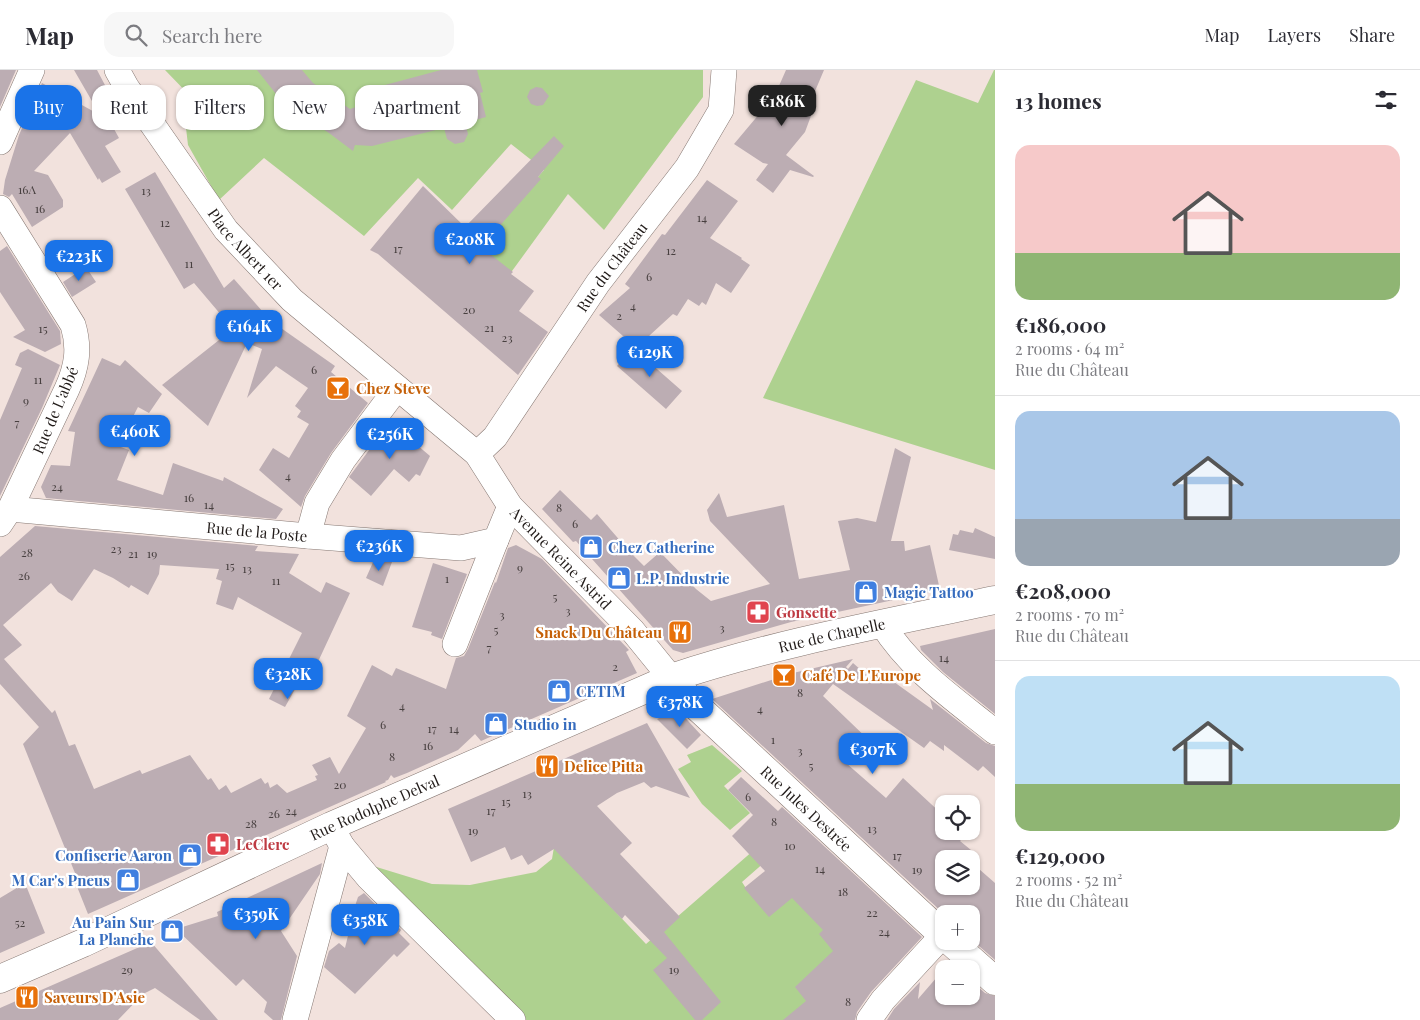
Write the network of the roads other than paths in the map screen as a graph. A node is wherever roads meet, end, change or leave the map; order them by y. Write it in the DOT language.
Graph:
graph roads {
  1 [pos="32,70"];
  2 [pos="117,70"];
  3 [pos="724,70"];
  4 [pos="0,142"];
  5 [pos="0,208"];
  6 [pos="397,388"];
  7 [pos="477,454"];
  8 [pos="510,506"];
  9 [pos="5,516"];
  10 [pos="308,536"];
  11 [pos="496,540"];
  12 [pos="995,600"];
  13 [pos="882,624"];
  14 [pos="455,644"];
  15 [pos="671,678"];
  16 [pos="995,732"];
  17 [pos="337,836"];
  18 [pos="935,928"];
  19 [pos="935,947"];
  20 [pos="960,950"];
  21 [pos="0,979"];
  22 [pos="995,981"];
  23 [pos="295,1020"];
  24 [pos="513,1020"];
  25 [pos="869,1020"];
  1 -- 4 [label="street"];
  2 -- 6 [label="street, Place Albert 1er"];
  3 -- 7 [label="street, Rue du Château"];
  5 -- 9 [label="street, Rue de L'abbé"];
  6 -- 7 [label="street, Place Albert 1er"];
  6 -- 10 [label="street"];
  7 -- 8 [label="street, Avenue Reine Astrid"];
  8 -- 11 [label="street"];
  8 -- 15 [label="street, Avenue Reine Astrid"];
  9 -- 10 [label="street, Rue de la Poste"];
  10 -- 11 [label="street, Rue de la Poste"];
  11 -- 14 [label="street"];
  12 -- 13 [label="main road, Rue de Chapelle"];
  13 -- 15 [label="main road, Rue de Chapelle"];
  13 -- 16 [label="street"];
  15 -- 17 [label="main road, Rue Rodolphe Delval"];
  15 -- 18 [label="main road, Rue Jules Destrée"];
  17 -- 21 [label="main road, Rue Rodolphe Delval"];
  17 -- 23 [label="street"];
  17 -- 24 [label="street"];
  19 -- 25 [label="street"];
  20 -- 22 [label="main road, Rue Jules Destrée"];
}
